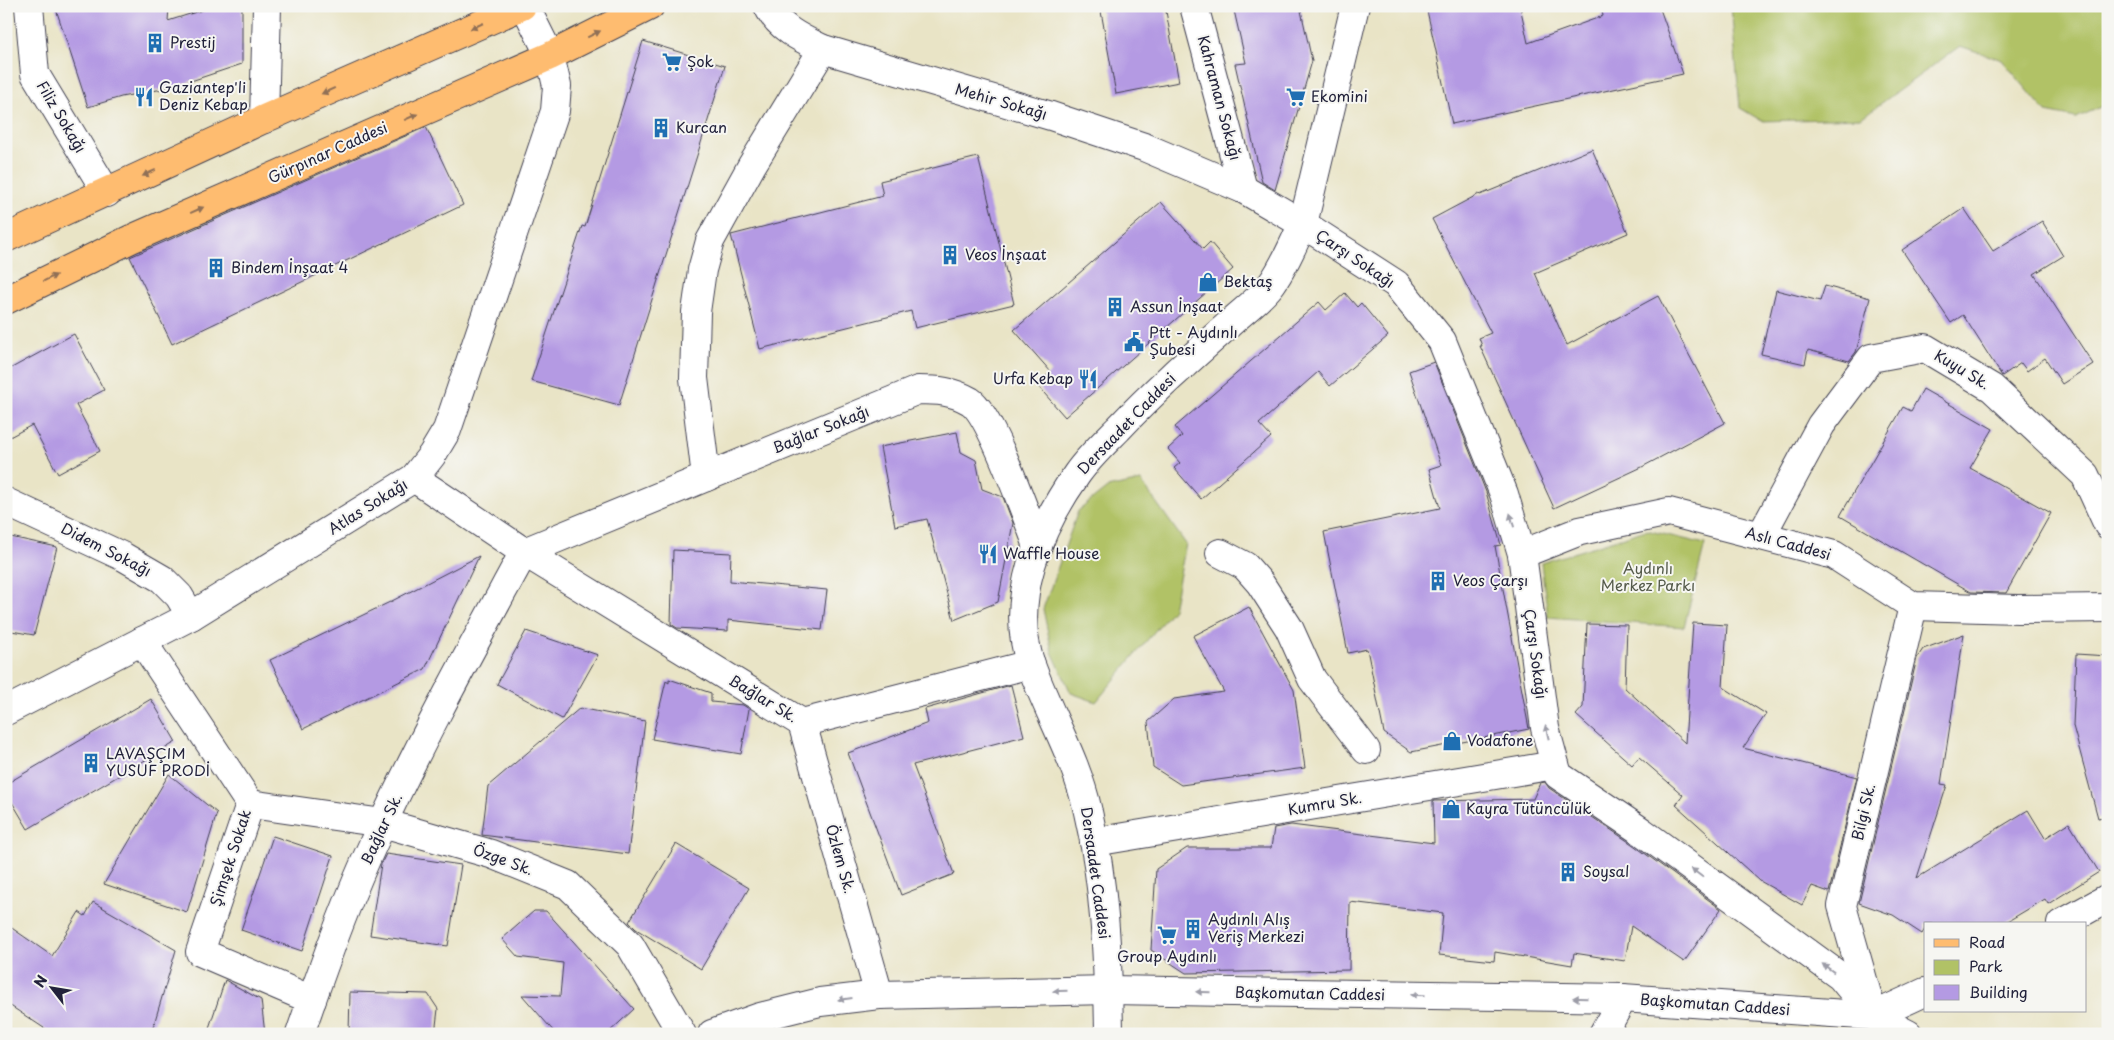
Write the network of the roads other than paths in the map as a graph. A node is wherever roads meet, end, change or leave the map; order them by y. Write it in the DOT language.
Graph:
graph roads {
  1 [pos="29,6"];
  2 [pos="267,6"];
  3 [pos="523,6"];
  4 [pos="650,6"];
  5 [pos="768,6"];
  6 [pos="1194,6"];
  7 [pos="1355,6"];
  8 [pos="823,49"];
  9 [pos="550,56"];
  10 [pos="264,119"];
  11 [pos="1243,190"];
  12 [pos="107,193"];
  13 [pos="1303,224"];
  14 [pos="6,238"];
  15 [pos="6,300"];
  16 [pos="706,477"];
  17 [pos="414,478"];
  18 [pos="6,502"];
  19 [pos="2108,525"];
  20 [pos="1761,536"];
  21 [pos="1038,546"];
  22 [pos="524,552"];
  23 [pos="1220,553"];
  24 [pos="1522,554"];
  25 [pos="1913,606"];
  26 [pos="2108,608"];
  27 [pos="191,616"];
  28 [pos="142,641"];
  29 [pos="1031,664"];
  30 [pos="6,711"];
  31 [pos="802,723"];
  32 [pos="1366,750"];
  33 [pos="1555,765"];
  34 [pos="250,804"];
  35 [pos="383,823"];
  36 [pos="1094,842"];
  37 [pos="2108,898"];
  38 [pos="2065,922"];
  39 [pos="1109,990"];
  40 [pos="1924,993"];
  41 [pos="879,995"];
  42 [pos="1623,998"];
  43 [pos="312,1000"];
  44 [pos="1873,1025"];
  45 [pos="300,1034"];
  46 [pos="682,1034"];
  47 [pos="712,1034"];
  48 [pos="1109,1034"];
  49 [pos="1603,1034"];
  50 [pos="1908,1034"];
  1 -- 12 [label="street, Filiz Sokağı"];
  2 -- 10 [label="street"];
  3 -- 9 [label="street, Atlas Sokağı"];
  3 -- 10 [label="main road, one-way"];
  9 -- 4 [label="main road, Gürpınar Caddesi, one-way"];
  5 -- 8 [label="street, Mehir Sokağı"];
  6 -- 11 [label="street, Kahraman Sokağı"];
  7 -- 13 [label="street, Dersaadet Caddesi"];
  8 -- 11 [label="street, Mehir Sokağı"];
  8 -- 16 [label="street"];
  15 -- 9 [label="main road, Gürpınar Caddesi, one-way"];
  9 -- 17 [label="street, Atlas Sokağı"];
  10 -- 12 [label="main road, one-way"];
  11 -- 13 [label="street, Çarşı Sokağı"];
  12 -- 14 [label="main road"];
  13 -- 21 [label="street, Dersaadet Caddesi"];
  24 -- 13 [label="street, Çarşı Sokağı, one-way"];
  16 -- 21 [label="street, Bağlar Sokağı"];
  16 -- 22 [label="street, Bağlar Sokağı"];
  17 -- 22 [label="street, Bağlar Sk."];
  17 -- 27 [label="street, Atlas Sokağı"];
  18 -- 27 [label="street, Didem Sokağı"];
  19 -- 20 [label="street, Kuyu Sk."];
  20 -- 24 [label="street, Aslı Caddesi"];
  20 -- 25 [label="street, Aslı Caddesi"];
  21 -- 29 [label="street, Dersaadet Caddesi"];
  22 -- 31 [label="street, Bağlar Sk."];
  22 -- 35 [label="street, Bağlar Sk."];
  23 -- 32 [label="street"];
  33 -- 24 [label="street, Çarşı Sokağı, one-way"];
  25 -- 26 [label="street"];
  25 -- 44 [label="street, Bilgi Sk."];
  27 -- 28 [label="street, Atlas Sokağı"];
  28 -- 30 [label="street, Atlas Sokağı"];
  28 -- 34 [label="street, Şimşek Sokak"];
  29 -- 31 [label="street, Bağlar Sk."];
  29 -- 36 [label="street, Dersaadet Caddesi"];
  31 -- 41 [label="street, Özlem Sk."];
  33 -- 36 [label="street, Kumru Sk."];
  44 -- 33 [label="street, Çarşı Sokağı, one-way"];
  34 -- 35 [label="street, Özge Sk."];
  34 -- 43 [label="street, Şimşek Sokak"];
  35 -- 43 [label="street, Bağlar Sk."];
  35 -- 46 [label="street, Özge Sk."];
  36 -- 39 [label="street, Dersaadet Caddesi"];
  37 -- 38 [label="street"];
  39 -- 41 [label="street, Başkomutan Caddesi, one-way"];
  42 -- 39 [label="street, Başkomutan Caddesi, one-way"];
  39 -- 48 [label="street, Dersaadet Caddesi"];
  40 -- 44 [label="street"];
  41 -- 47 [label="street, Başkomutan Caddesi, one-way"];
  42 -- 44 [label="street, Başkomutan Caddesi"];
  42 -- 49 [label="street"];
  43 -- 45 [label="street, Bağlar Sk."];
  44 -- 50 [label="street, Başkomutan Caddesi"];
}
